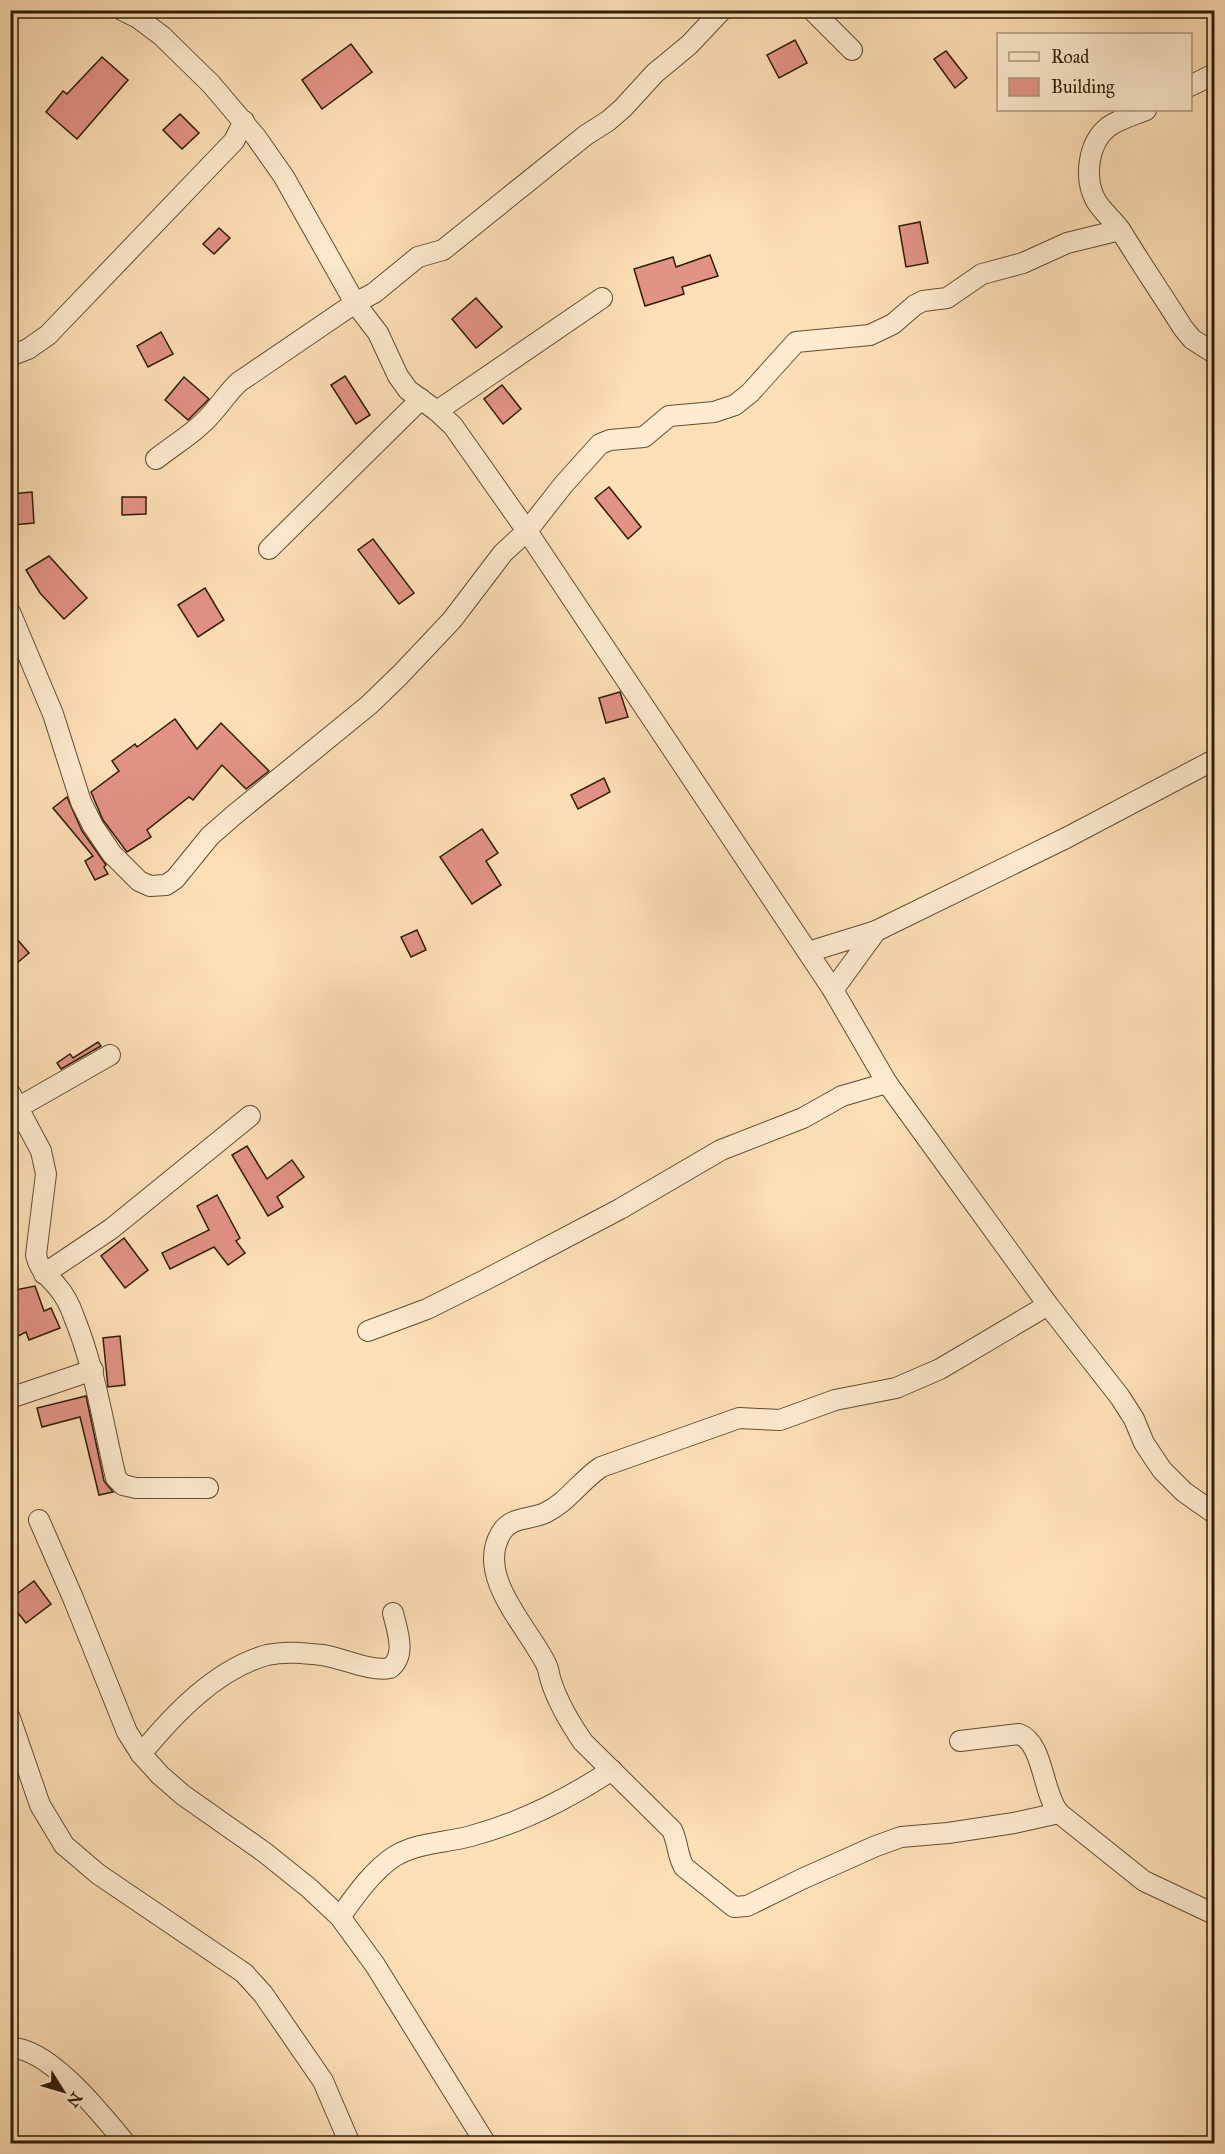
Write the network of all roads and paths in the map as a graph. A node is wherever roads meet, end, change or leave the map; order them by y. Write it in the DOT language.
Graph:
graph roads {
  1 [pos="122,10"];
  2 [pos="722,10"];
  3 [pos="812,10"];
  4 [pos="852,51"];
  5 [pos="1215,74"];
  6 [pos="1192,86"];
  7 [pos="1144,111"];
  8 [pos="244,121"];
  9 [pos="256,137"];
  10 [pos="234,141"];
  11 [pos="1120,230"];
  12 [pos="602,298"];
  13 [pos="355,303"];
  14 [pos="1215,353"];
  15 [pos="10,356"];
  16 [pos="429,405"];
  17 [pos="156,459"];
  18 [pos="527,531"];
  19 [pos="269,549"];
  20 [pos="10,612"];
  21 [pos="1214,760"];
  22 [pos="876,931"];
  23 [pos="808,952"];
  24 [pos="834,990"];
  25 [pos="110,1055"];
  26 [pos="886,1083"];
  27 [pos="15,1100"];
  28 [pos="250,1116"];
  29 [pos="44,1274"];
  30 [pos="1048,1305"];
  31 [pos="368,1331"];
  32 [pos="93,1370"];
  33 [pos="10,1398"];
  34 [pos="208,1488"];
  35 [pos="1215,1513"];
  36 [pos="39,1520"];
  37 [pos="393,1613"];
  38 [pos="10,1718"];
  39 [pos="960,1741"];
  40 [pos="141,1754"];
  41 [pos="612,1770"];
  42 [pos="1059,1813"];
  43 [pos="1215,1914"];
  44 [pos="340,1917"];
  45 [pos="10,2048"];
  46 [pos="126,2144"];
  47 [pos="350,2144"];
  48 [pos="486,2144"];
  1 -- 8 [label="street"];
  2 -- 13 [label="street"];
  3 -- 4 [label="street"];
  5 -- 6 [label="street"];
  7 -- 11 [label="street"];
  8 -- 9 [label="street"];
  8 -- 10 [label="street"];
  9 -- 10 [label="street"];
  9 -- 13 [label="street"];
  10 -- 15 [label="street"];
  11 -- 14 [label="street"];
  11 -- 18 [label="street"];
  12 -- 16 [label="street"];
  13 -- 16 [label="street"];
  13 -- 17 [label="street"];
  16 -- 18 [label="street"];
  16 -- 19 [label="street"];
  18 -- 20 [label="street"];
  18 -- 23 [label="street"];
  21 -- 22 [label="street"];
  22 -- 23 [label="street"];
  22 -- 24 [label="street"];
  23 -- 24 [label="street"];
  24 -- 26 [label="street"];
  25 -- 27 [label="street"];
  26 -- 30 [label="street"];
  26 -- 31 [label="street"];
  27 -- 29 [label="street"];
  28 -- 29 [label="street"];
  29 -- 32 [label="street"];
  30 -- 35 [label="street"];
  30 -- 41 [label="street"];
  32 -- 33 [label="street"];
  32 -- 34 [label="street"];
  36 -- 40 [label="street"];
  37 -- 40 [label="street"];
  38 -- 47 [label="street"];
  39 -- 42 [label="street"];
  40 -- 44 [label="street"];
  41 -- 42 [label="street"];
  41 -- 44 [label="street"];
  42 -- 43 [label="street"];
  44 -- 48 [label="street"];
  45 -- 46 [label="street"];
}
